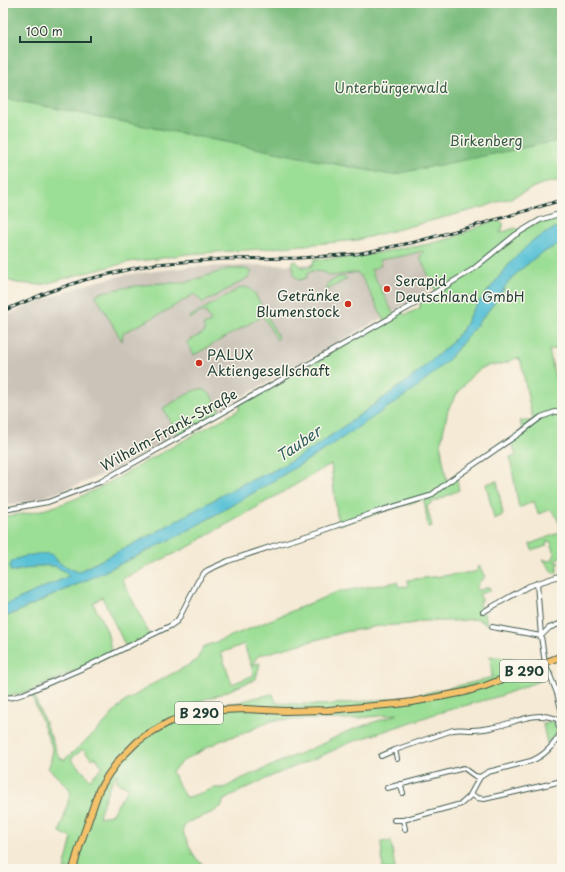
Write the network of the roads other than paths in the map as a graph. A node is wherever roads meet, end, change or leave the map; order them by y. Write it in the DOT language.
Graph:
graph roads {
  1 [pos="562,213"];
  2 [pos="562,411"];
  3 [pos="3,509"];
  4 [pos="562,575"];
  5 [pos="537,583"];
  6 [pos="483,612"];
  7 [pos="562,623"];
  8 [pos="492,627"];
  9 [pos="541,636"];
  10 [pos="562,656"];
  11 [pos="545,663"];
  12 [pos="562,692"];
  13 [pos="557,693"];
  14 [pos="3,698"];
  15 [pos="562,713"];
  16 [pos="560,718"];
  17 [pos="562,730"];
  18 [pos="395,750"];
  19 [pos="381,756"];
  20 [pos="396,759"];
  21 [pos="480,777"];
  22 [pos="562,781"];
  23 [pos="400,784"];
  24 [pos="387,788"];
  25 [pos="403,793"];
  26 [pos="471,794"];
  27 [pos="394,820"];
  28 [pos="402,820"];
  29 [pos="405,829"];
  30 [pos="73,869"];
  1 -- 3 [label="street, Wilhelm-Frank-Straße"];
  2 -- 14 [label="street"];
  4 -- 5 [label="street"];
  5 -- 6 [label="street"];
  5 -- 9 [label="street"];
  7 -- 9 [label="street"];
  8 -- 9 [label="street"];
  9 -- 11 [label="street"];
  10 -- 11 [label="main road, B 290"];
  11 -- 13 [label="street"];
  11 -- 30 [label="main road, B 290"];
  12 -- 13 [label="street"];
  13 -- 15 [label="street"];
  16 -- 17 [label="street"];
  16 -- 18 [label="street"];
  17 -- 21 [label="street"];
  18 -- 19 [label="street"];
  18 -- 20 [label="street"];
  21 -- 23 [label="street"];
  21 -- 26 [label="street"];
  22 -- 26 [label="street"];
  23 -- 24 [label="street"];
  23 -- 25 [label="street"];
  26 -- 28 [label="street"];
  27 -- 28 [label="street"];
  28 -- 29 [label="street"];
}
